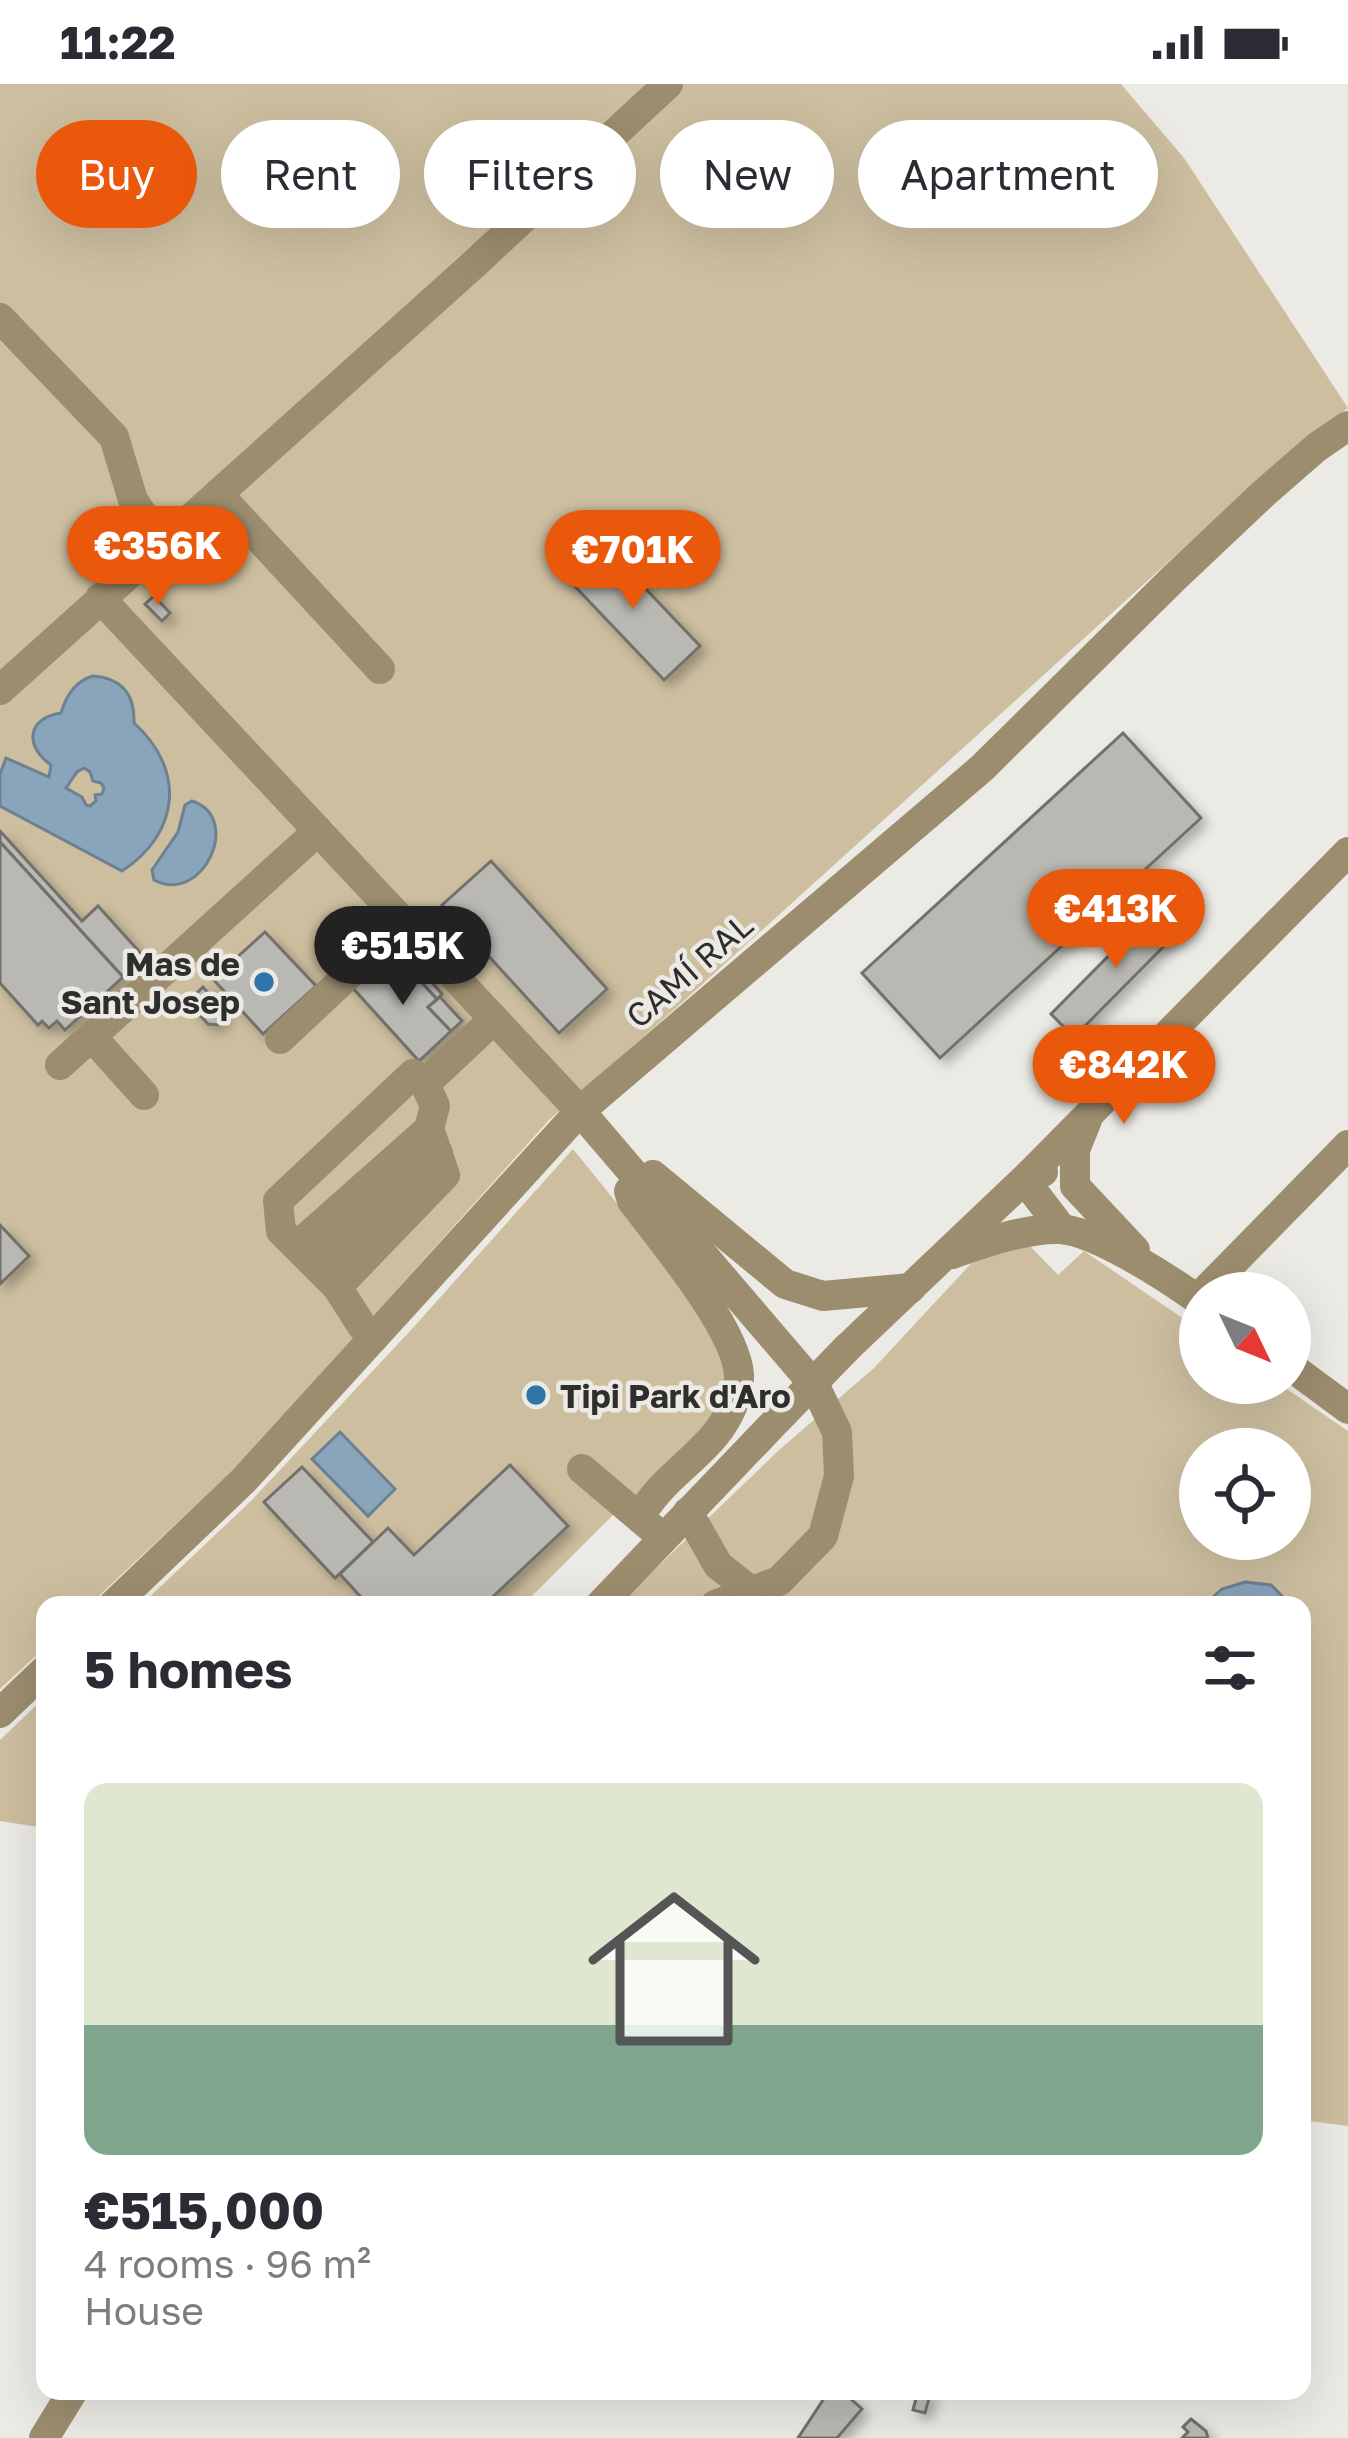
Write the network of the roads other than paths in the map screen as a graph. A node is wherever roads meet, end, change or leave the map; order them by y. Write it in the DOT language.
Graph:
graph roads {
  1 [pos="668,84"];
  2 [pos="0,318"];
  3 [pos="1348,426"];
  4 [pos="218,494"];
  5 [pos="162,544"];
  6 [pos="100,598"];
  7 [pos="380,669"];
  8 [pos="0,690"];
  9 [pos="318,831"];
  10 [pos="1348,852"];
  11 [pos="404,922"];
  12 [pos="494,1018"];
  13 [pos="92,1037"];
  14 [pos="280,1039"];
  15 [pos="60,1065"];
  16 [pos="425,1084"];
  17 [pos="144,1095"];
  18 [pos="575,1106"];
  19 [pos="1090,1114"];
  20 [pos="433,1141"];
  21 [pos="1348,1145"];
  22 [pos="615,1152"];
  23 [pos="1030,1174"];
  24 [pos="1075,1186"];
  25 [pos="1062,1229"];
  26 [pos="943,1258"];
  27 [pos="317,1266"];
  28 [pos="1156,1271"];
  29 [pos="1224,1272"];
  30 [pos="1179,1285"];
  31 [pos="911,1288"];
  32 [pos="374,1337"];
  33 [pos="1311,1382"];
  34 [pos="1348,1409"];
  35 [pos="583,1469"];
  36 [pos="688,1512"];
  37 [pos="652,1528"];
  38 [pos="751,1591"];
  39 [pos="122,1596"];
  40 [pos="606,1596"];
  41 [pos="738,1596"];
  42 [pos="36,1679"];
  43 [pos="0,1714"];
  44 [pos="67,2400"];
  45 [pos="44,2438"];
  1 -- 4 [label="street"];
  2 -- 5 [label="street"];
  3 -- 18 [label="street, CAMÍ RAL"];
  4 -- 5 [label="street"];
  4 -- 7 [label="street"];
  5 -- 6 [label="street"];
  6 -- 8 [label="street"];
  6 -- 9 [label="street"];
  9 -- 11 [label="street"];
  9 -- 13 [label="street"];
  10 -- 19 [label="street"];
  11 -- 12 [label="street"];
  11 -- 14 [label="street"];
  12 -- 16 [label="street"];
  12 -- 18 [label="street"];
  13 -- 15 [label="street"];
  13 -- 17 [label="street"];
  16 -- 20 [label="street"];
  16 -- 27 [label="street"];
  18 -- 22 [label="street"];
  18 -- 32 [label="street, CAMÍ RAL"];
  19 -- 23 [label="street"];
  19 -- 24 [label="street"];
  20 -- 27 [label="street"];
  20 -- 27 [label="street"];
  21 -- 29 [label="street"];
  22 -- 31 [label="street"];
  22 -- 37 [label="street"];
  22 -- 38 [label="street"];
  23 -- 24 [label="street"];
  23 -- 25 [label="street"];
  23 -- 26 [label="street"];
  24 -- 28 [label="street"];
  25 -- 26 [label="street"];
  25 -- 28 [label="street"];
  26 -- 31 [label="street"];
  27 -- 32 [label="street"];
  28 -- 30 [label="street"];
  31 -- 36 [label="street, bridge"];
  32 -- 39 [label="street, CAMÍ RAL"];
  33 -- 34 [label="street"];
  35 -- 37 [label="street"];
  36 -- 37 [label="street"];
  36 -- 38 [label="street"];
  37 -- 40 [label="street"];
  38 -- 41 [label="street"];
  42 -- 43 [label="street"];
  44 -- 45 [label="street"];
}
